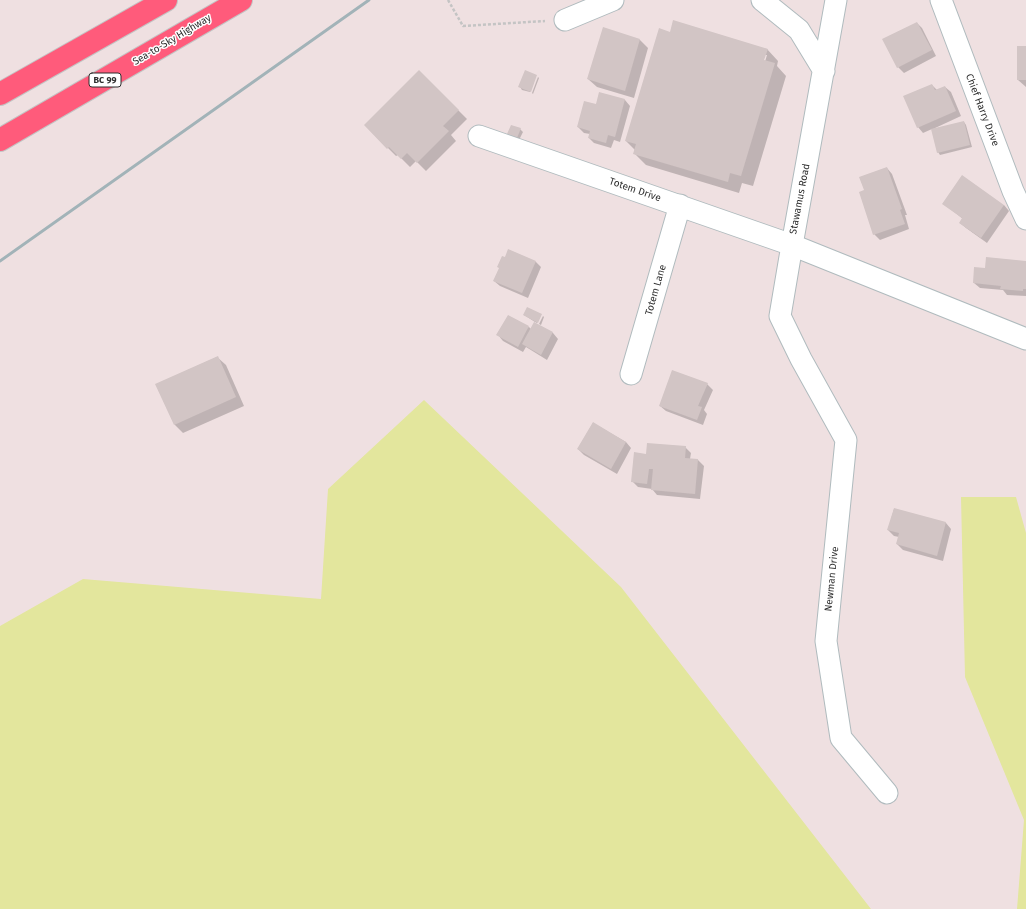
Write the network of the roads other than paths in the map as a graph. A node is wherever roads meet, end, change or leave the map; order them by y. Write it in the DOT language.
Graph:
graph roads {
  1 [pos="166,0"];
  2 [pos="241,0"];
  3 [pos="613,0"];
  4 [pos="762,0"];
  5 [pos="836,0"];
  6 [pos="941,0"];
  7 [pos="565,20"];
  8 [pos="824,71"];
  9 [pos="0,94"];
  10 [pos="479,136"];
  11 [pos="0,140"];
  12 [pos="680,205"];
  13 [pos="1026,219"];
  14 [pos="792,244"];
  15 [pos="1026,339"];
  16 [pos="631,374"];
  17 [pos="887,793"];
  1 -- 9 [label="highway"];
  2 -- 11 [label="highway, Sea-to-Sky Highway / BC 99"];
  3 -- 7 [label="street"];
  4 -- 8 [label="street"];
  5 -- 8 [label="street, Stawamus Road"];
  6 -- 13 [label="street, Chief Harry Drive"];
  8 -- 14 [label="street, Stawamus Road"];
  10 -- 12 [label="street, Totem Drive"];
  12 -- 14 [label="street, Totem Drive"];
  12 -- 16 [label="street, Totem Lane"];
  14 -- 15 [label="street, Stawamus Road"];
  14 -- 17 [label="street, Newman Drive"];
}
